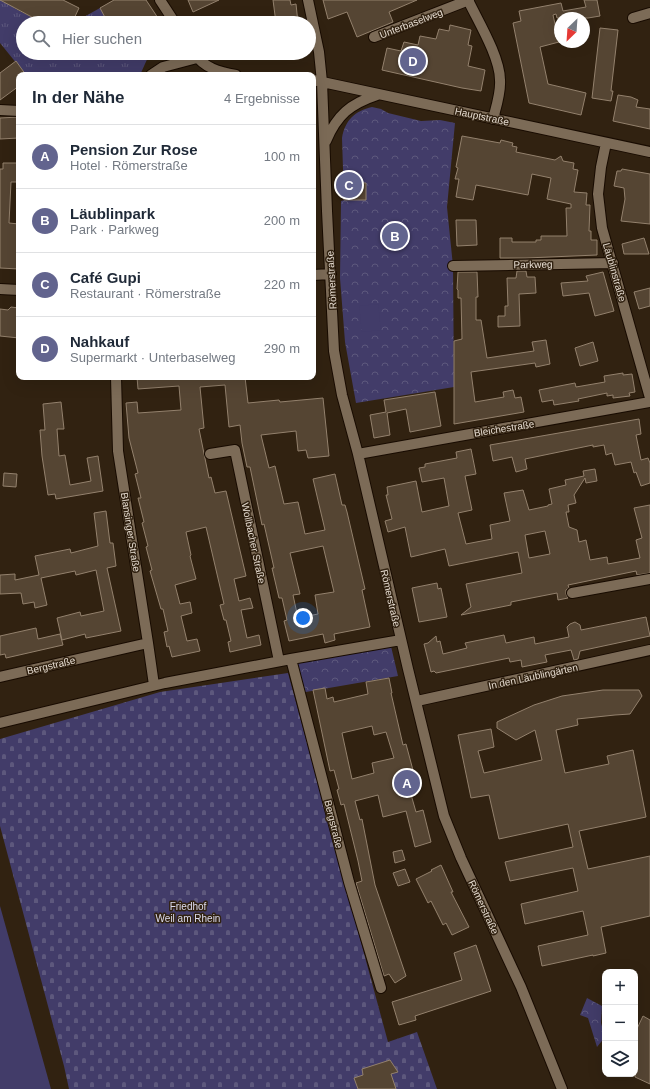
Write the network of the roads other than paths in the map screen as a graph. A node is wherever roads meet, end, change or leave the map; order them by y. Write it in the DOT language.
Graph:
graph roads {
  1 [pos="160,0"];
  2 [pos="308,0"];
  3 [pos="468,0"];
  4 [pos="650,13"];
  5 [pos="170,16"];
  6 [pos="311,16"];
  7 [pos="633,18"];
  8 [pos="374,37"];
  9 [pos="316,38"];
  10 [pos="184,60"];
  11 [pos="200,60"];
  12 [pos="156,72"];
  13 [pos="219,72"];
  14 [pos="317,82"];
  15 [pos="378,95"];
  16 [pos="0,110"];
  17 [pos="16,111"];
  18 [pos="493,119"];
  19 [pos="606,143"];
  20 [pos="324,145"];
  21 [pos="650,152"];
  22 [pos="613,263"];
  23 [pos="453,266"];
  24 [pos="330,274"];
  25 [pos="316,275"];
  26 [pos="0,289"];
  27 [pos="16,290"];
  28 [pos="116,380"];
  29 [pos="650,398"];
  30 [pos="650,402"];
  31 [pos="210,454"];
  32 [pos="358,454"];
  33 [pos="650,579"];
  34 [pos="572,594"];
  35 [pos="401,640"];
  36 [pos="148,643"];
  37 [pos="650,650"];
  38 [pos="291,659"];
  39 [pos="279,661"];
  40 [pos="0,677"];
  41 [pos="154,685"];
  42 [pos="417,701"];
  43 [pos="0,723"];
  44 [pos="381,988"];
  45 [pos="562,1089"];
  1 -- 5 [label="street"];
  2 -- 6 [label="street, Römerstraße"];
  3 -- 8 [label="street, Unterbaselweg"];
  3 -- 18 [label="street"];
  4 -- 7 [label="street"];
  9 -- 14 [label="street, Römerstraße"];
  10 -- 12 [label="street"];
  11 -- 13 [label="street"];
  14 -- 15 [label="street, Hauptstraße"];
  14 -- 20 [label="street, Römerstraße"];
  15 -- 18 [label="street, Hauptstraße"];
  15 -- 20 [label="street"];
  16 -- 17 [label="street"];
  18 -- 19 [label="street, Hauptstraße"];
  19 -- 21 [label="street, Hauptstraße"];
  19 -- 22 [label="street, Läublinstraße"];
  20 -- 24 [label="street, Römerstraße"];
  22 -- 23 [label="street, Parkweg"];
  22 -- 29 [label="street, Läublinstraße"];
  24 -- 25 [label="street"];
  24 -- 32 [label="street, Römerstraße"];
  26 -- 27 [label="street"];
  28 -- 36 [label="street, Blansinger Straße"];
  30 -- 32 [label="street, Bleichestraße"];
  31 -- 39 [label="street, Wollbacher Straße"];
  32 -- 35 [label="street, Römerstraße"];
  33 -- 34 [label="street"];
  35 -- 38 [label="street"];
  35 -- 42 [label="street, Römerstraße"];
  36 -- 40 [label="street, Bergstraße"];
  36 -- 41 [label="street, Blansinger Straße"];
  37 -- 42 [label="street, In den Läublingärten"];
  38 -- 39 [label="street"];
  38 -- 44 [label="street, Bergstraße"];
  39 -- 41 [label="street"];
  41 -- 43 [label="street"];
  42 -- 45 [label="street, Römerstraße"];
}
